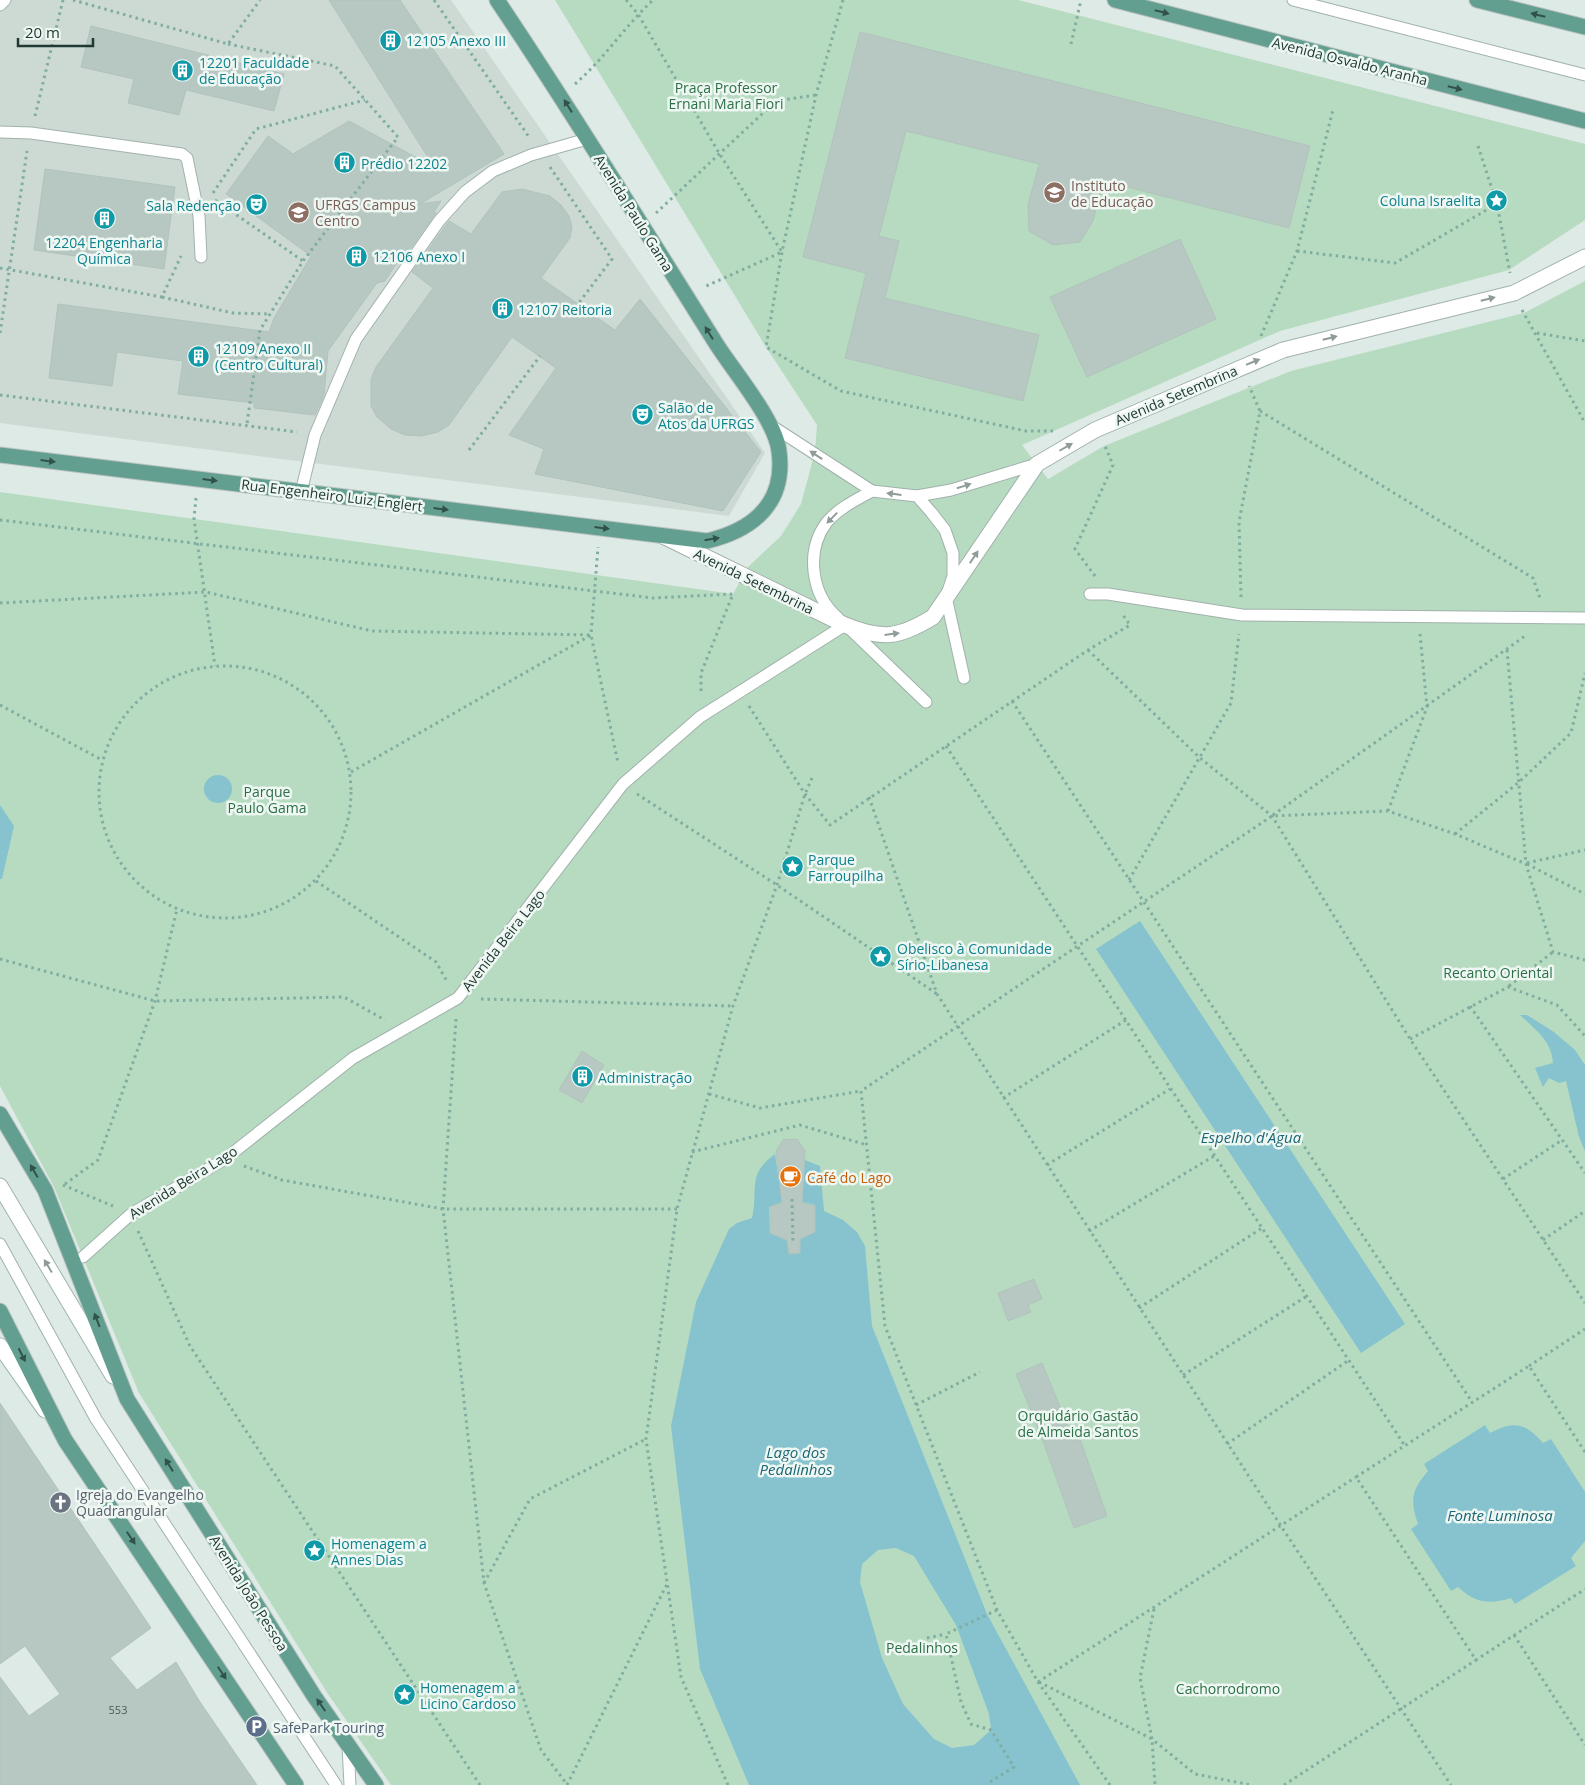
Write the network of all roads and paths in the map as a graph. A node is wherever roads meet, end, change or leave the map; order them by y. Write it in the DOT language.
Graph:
graph roads {
  1 [pos="5,0"];
  2 [pos="63,0"];
  3 [pos="73,0"];
  4 [pos="260,0"];
  5 [pos="497,0"];
  6 [pos="626,0"];
  7 [pos="653,0"];
  8 [pos="843,0"];
  9 [pos="1081,0"];
  10 [pos="1115,0"];
  11 [pos="1293,0"];
  12 [pos="1477,0"];
  13 [pos="0,5"];
  14 [pos="638,14"];
  15 [pos="1585,27"];
  16 [pos="228,44"];
  17 [pos="1071,44"];
  18 [pos="1585,75"];
  19 [pos="816,95"];
  20 [pos="561,96"];
  21 [pos="1334,110"];
  22 [pos="1585,121"];
  23 [pos="0,132"];
  24 [pos="30,133"];
  25 [pos="587,138"];
  26 [pos="1478,146"];
  27 [pos="719,153"];
  28 [pos="210,197"];
  29 [pos="1497,204"];
  30 [pos="641,227"];
  31 [pos="782,252"];
  32 [pos="1297,252"];
  33 [pos="200,257"];
  34 [pos="1585,257"];
  35 [pos="303,261"];
  36 [pos="1514,293"];
  37 [pos="686,296"];
  38 [pos="162,297"];
  39 [pos="270,314"];
  40 [pos="0,333"];
  41 [pos="1536,333"];
  42 [pos="1260,339"];
  43 [pos="1585,341"];
  44 [pos="540,356"];
  45 [pos="0,395"];
  46 [pos="1585,423"];
  47 [pos="247,424"];
  48 [pos="772,426"];
  49 [pos="1095,430"];
  50 [pos="1056,431"];
  51 [pos="316,435"];
  52 [pos="469,450"];
  53 [pos="0,455"];
  54 [pos="1037,464"];
  55 [pos="198,479"];
  56 [pos="872,491"];
  57 [pos="301,492"];
  58 [pos="916,496"];
  59 [pos="0,520"];
  60 [pos="600,528"];
  61 [pos="663,536"];
  62 [pos="197,544"];
  63 [pos="206,592"];
  64 [pos="595,592"];
  65 [pos="1090,594"];
  66 [pos="1108,594"];
  67 [pos="946,597"];
  68 [pos="0,603"];
  69 [pos="1419,616"];
  70 [pos="1585,618"];
  71 [pos="845,625"];
  72 [pos="591,635"];
  73 [pos="1088,650"];
  74 [pos="1507,650"];
  75 [pos="215,666"];
  76 [pos="1585,673"];
  77 [pos="964,678"];
  78 [pos="741,693"];
  79 [pos="926,702"];
  80 [pos="1012,702"];
  81 [pos="0,705"];
  82 [pos="700,717"];
  83 [pos="946,746"];
  84 [pos="102,760"];
  85 [pos="351,772"];
  86 [pos="812,778"];
  87 [pos="1518,783"];
  88 [pos="623,784"];
  89 [pos="804,794"];
  90 [pos="869,797"];
  91 [pos="1388,811"];
  92 [pos="1272,816"];
  93 [pos="1455,834"];
  94 [pos="1585,850"];
  95 [pos="1526,864"];
  96 [pos="316,881"];
  97 [pos="777,885"];
  98 [pos="1585,894"];
  99 [pos="1144,902"];
  100 [pos="177,909"];
  101 [pos="1078,946"];
  102 [pos="1553,952"];
  103 [pos="0,959"];
  104 [pos="1585,960"];
  105 [pos="1508,987"];
  106 [pos="937,994"];
  107 [pos="458,998"];
  108 [pos="155,1002"];
  109 [pos="733,1006"];
  110 [pos="1470,1006"];
  111 [pos="1126,1020"];
  112 [pos="957,1026"];
  113 [pos="402,1029"];
  114 [pos="1585,1036"];
  115 [pos="1410,1039"];
  116 [pos="1170,1089"];
  117 [pos="862,1091"];
  118 [pos="709,1094"];
  119 [pos="1003,1098"];
  120 [pos="0,1114"];
  121 [pos="1562,1140"];
  122 [pos="867,1145"];
  123 [pos="692,1152"];
  124 [pos="1214,1156"];
  125 [pos="225,1158"];
  126 [pos="1047,1165"];
  127 [pos="1585,1173"];
  128 [pos="1503,1179"];
  129 [pos="65,1184"];
  130 [pos="0,1186"];
  131 [pos="45,1190"];
  132 [pos="792,1199"];
  133 [pos="676,1208"];
  134 [pos="443,1209"];
  135 [pos="1585,1211"];
  136 [pos="131,1214"];
  137 [pos="1262,1228"];
  138 [pos="1089,1231"];
  139 [pos="1543,1240"];
  140 [pos="792,1242"];
  141 [pos="0,1244"];
  142 [pos="84,1257"];
  143 [pos="1307,1296"];
  144 [pos="1585,1304"];
  145 [pos="1139,1308"];
  146 [pos="0,1311"];
  147 [pos="1585,1329"];
  148 [pos="0,1346"];
  149 [pos="1349,1360"];
  150 [pos="1528,1366"];
  151 [pos="980,1372"];
  152 [pos="1183,1375"];
  153 [pos="127,1398"];
  154 [pos="1472,1402"];
  155 [pos="916,1405"];
  156 [pos="646,1438"];
  157 [pos="65,1440"];
  158 [pos="1227,1444"];
  159 [pos="1405,1446"];
  160 [pos="1585,1452"];
  161 [pos="1356,1477"];
  162 [pos="1280,1526"];
  163 [pos="668,1582"];
  164 [pos="484,1583"];
  165 [pos="1585,1589"];
  166 [pos="1154,1608"];
  167 [pos="997,1610"];
  168 [pos="946,1634"];
  169 [pos="1514,1635"];
  170 [pos="927,1638"];
  171 [pos="1476,1660"];
  172 [pos="1038,1682"];
  173 [pos="1400,1710"];
  174 [pos="1152,1738"];
  175 [pos="1585,1745"];
  176 [pos="348,1746"];
  177 [pos="990,1782"];
  178 [pos="297,1784"];
  179 [pos="566,1784"];
  180 [pos="336,1785"];
  181 [pos="350,1785"];
  182 [pos="376,1785"];
  183 [pos="480,1785"];
  184 [pos="728,1785"];
  185 [pos="1110,1785"];
  186 [pos="1155,1785"];
  187 [pos="1251,1785"];
  188 [pos="1284,1785"];
  189 [pos="1451,1785"];
  1 -- 13 [label="lane"];
  2 -- 24 [label="path"];
  3 -- 16 [label="path"];
  4 -- 16 [label="path"];
  5 -- 20 [label="main road, Avenida Paulo Gama"];
  6 -- 14 [label="path"];
  7 -- 14 [label="path"];
  8 -- 19 [label="path"];
  9 -- 17 [label="path"];
  10 -- 22 [label="main road, Avenida Osvaldo Aranha, one-way"];
  11 -- 18 [label="lane"];
  15 -- 12 [label="main road, one-way"];
  14 -- 20 [label="path"];
  14 -- 27 [label="path"];
  16 -- 35 [label="path"];
  19 -- 27 [label="path"];
  19 -- 31 [label="path"];
  25 -- 20 [label="main road, Avenida Paulo Gama, one-way"];
  21 -- 32 [label="path"];
  23 -- 24 [label="lane"];
  24 -- 33 [label="lane"];
  24 -- 40 [label="path"];
  25 -- 30 [label="main road, Avenida Paulo Gama"];
  25 -- 51 [label="lane"];
  26 -- 29 [label="path"];
  27 -- 30 [label="path"];
  27 -- 31 [label="path"];
  28 -- 35 [label="path"];
  29 -- 32 [label="path"];
  29 -- 36 [label="path"];
  30 -- 37 [label="main road, Avenida Paulo Gama"];
  31 -- 37 [label="path"];
  31 -- 50 [label="path"];
  32 -- 42 [label="path"];
  34 -- 36 [label="street, Avenida Setembrina"];
  35 -- 39 [label="path"];
  36 -- 41 [label="path"];
  49 -- 36 [label="street, Avenida Setembrina, one-way"];
  48 -- 37 [label="main road, Avenida Paulo Gama, one-way"];
  38 -- 39 [label="path"];
  39 -- 47 [label="path"];
  41 -- 43 [label="path"];
  41 -- 46 [label="path"];
  44 -- 52 [label="path"];
  45 -- 47 [label="path"];
  47 -- 51 [label="path"];
  56 -- 48 [label="lane, Avenida Paulo Gama, one-way"];
  61 -- 48 [label="main road, Avenida Paulo Gama, one-way"];
  54 -- 49 [label="street, Avenida Setembrina, one-way"];
  49 -- 66 [label="path"];
  51 -- 57 [label="lane"];
  53 -- 55 [label="main road, Rua Engenheiro Luiz Englert, one-way"];
  58 -- 54 [label="lane, Avenida Paulo Gama, one-way"];
  67 -- 54 [label="street, Avenida Setembrina, one-way"];
  55 -- 57 [label="main road, Rua Engenheiro Luiz Englert, one-way"];
  55 -- 62 [label="path"];
  58 -- 56 [label="lane, Avenida Paulo Gama, one-way"];
  56 -- 71 [label="lane, Avenida Setembrina, one-way"];
  57 -- 60 [label="main road, Rua Engenheiro Luiz Englert, one-way"];
  58 -- 67 [label="lane"];
  59 -- 62 [label="path"];
  60 -- 61 [label="main road, Rua Engenheiro Luiz Englert, one-way"];
  60 -- 64 [label="path"];
  61 -- 71 [label="street, Avenida Setembrina"];
  62 -- 63 [label="path"];
  62 -- 64 [label="path"];
  63 -- 68 [label="path"];
  63 -- 72 [label="path"];
  63 -- 75 [label="path"];
  64 -- 72 [label="path"];
  64 -- 82 [label="path"];
  65 -- 66 [label="lane"];
  66 -- 69 [label="lane"];
  66 -- 73 [label="path"];
  71 -- 67 [label="street, Avenida Setembrina, one-way"];
  67 -- 77 [label="lane"];
  69 -- 70 [label="lane"];
  69 -- 91 [label="path"];
  71 -- 78 [label="lane, Avenida Beira Lago"];
  71 -- 79 [label="lane"];
  72 -- 85 [label="path"];
  72 -- 88 [label="path"];
  73 -- 80 [label="path"];
  73 -- 92 [label="path"];
  74 -- 87 [label="path"];
  75 -- 84 [label="path"];
  75 -- 85 [label="path"];
  76 -- 87 [label="path"];
  78 -- 82 [label="lane, Avenida Beira Lago"];
  78 -- 89 [label="path"];
  80 -- 83 [label="path"];
  80 -- 99 [label="path"];
  81 -- 84 [label="path"];
  82 -- 88 [label="lane, Avenida Beira Lago"];
  83 -- 90 [label="path"];
  83 -- 101 [label="path"];
  84 -- 100 [label="path"];
  85 -- 96 [label="path"];
  86 -- 89 [label="path"];
  87 -- 93 [label="path"];
  87 -- 95 [label="path"];
  88 -- 97 [label="path"];
  88 -- 107 [label="lane, Avenida Beira Lago"];
  89 -- 90 [label="path"];
  89 -- 97 [label="path"];
  90 -- 106 [label="path"];
  91 -- 92 [label="path"];
  91 -- 93 [label="path"];
  92 -- 99 [label="path"];
  92 -- 115 [label="path"];
  93 -- 95 [label="path"];
  94 -- 95 [label="path"];
  95 -- 98 [label="path"];
  95 -- 102 [label="path"];
  96 -- 100 [label="path"];
  96 -- 107 [label="path"];
  97 -- 106 [label="path"];
  97 -- 109 [label="path"];
  99 -- 101 [label="path"];
  99 -- 154 [label="path"];
  100 -- 108 [label="path"];
  101 -- 111 [label="path"];
  101 -- 112 [label="path"];
  102 -- 104 [label="path"];
  102 -- 105 [label="path"];
  103 -- 108 [label="path"];
  105 -- 110 [label="path"];
  105 -- 114 [label="path"];
  106 -- 112 [label="path"];
  107 -- 109 [label="path"];
  107 -- 113 [label="lane, Avenida Beira Lago"];
  107 -- 134 [label="path"];
  108 -- 113 [label="path"];
  108 -- 129 [label="path"];
  109 -- 118 [label="path"];
  110 -- 115 [label="path"];
  110 -- 121 [label="path"];
  111 -- 116 [label="path"];
  111 -- 119 [label="path"];
  112 -- 117 [label="path"];
  112 -- 119 [label="path"];
  113 -- 125 [label="lane, Avenida Beira Lago"];
  115 -- 128 [label="path"];
  116 -- 124 [label="path"];
  116 -- 126 [label="path"];
  117 -- 118 [label="path"];
  117 -- 122 [label="path"];
  118 -- 123 [label="path"];
  119 -- 126 [label="path"];
  131 -- 120 [label="main road, Avenida João Pessoa, one-way"];
  121 -- 127 [label="path"];
  121 -- 128 [label="path"];
  122 -- 123 [label="path"];
  122 -- 155 [label="path"];
  123 -- 133 [label="path"];
  124 -- 137 [label="path"];
  124 -- 138 [label="path"];
  125 -- 134 [label="path"];
  125 -- 136 [label="lane, Avenida Beira Lago"];
  126 -- 138 [label="path"];
  128 -- 139 [label="path"];
  129 -- 131 [label="path"];
  129 -- 136 [label="path"];
  153 -- 130 [label="street, Avenida João Pessoa, one-way"];
  153 -- 131 [label="main road, Avenida João Pessoa, one-way"];
  132 -- 140 [label="path"];
  133 -- 134 [label="path"];
  133 -- 156 [label="path"];
  134 -- 164 [label="path"];
  135 -- 139 [label="path"];
  136 -- 142 [label="lane, Avenida Beira Lago"];
  136 -- 183 [label="path"];
  137 -- 143 [label="path"];
  137 -- 145 [label="path"];
  138 -- 145 [label="path"];
  139 -- 144 [label="path"];
  141 -- 180 [label="lane"];
  143 -- 149 [label="path"];
  143 -- 152 [label="path"];
  145 -- 152 [label="path"];
  146 -- 157 [label="main road, one-way"];
  147 -- 150 [label="path"];
  148 -- 157 [label="street"];
  149 -- 158 [label="path"];
  149 -- 159 [label="path"];
  150 -- 154 [label="path"];
  150 -- 160 [label="path"];
  151 -- 155 [label="path"];
  152 -- 158 [label="path"];
  176 -- 153 [label="main road, Avenida João Pessoa, one-way"];
  154 -- 159 [label="path"];
  155 -- 167 [label="path"];
  156 -- 163 [label="path"];
  156 -- 164 [label="path"];
  157 -- 178 [label="main road, one-way"];
  158 -- 162 [label="path"];
  159 -- 161 [label="path"];
  161 -- 162 [label="path"];
  161 -- 171 [label="path"];
  162 -- 166 [label="path"];
  162 -- 173 [label="path"];
  163 -- 179 [label="path"];
  163 -- 184 [label="path"];
  164 -- 179 [label="path"];
  165 -- 169 [label="path"];
  166 -- 172 [label="path"];
  166 -- 174 [label="path"];
  167 -- 168 [label="path"];
  167 -- 172 [label="path"];
  168 -- 170 [label="path"];
  168 -- 177 [label="path"];
  169 -- 171 [label="path"];
  169 -- 175 [label="path"];
  171 -- 173 [label="path"];
  172 -- 174 [label="path"];
  172 -- 185 [label="path"];
  173 -- 188 [label="path"];
  173 -- 189 [label="path"];
  174 -- 186 [label="path"];
  174 -- 187 [label="path"];
  176 -- 181 [label="lane"];
  176 -- 182 [label="main road, Avenida João Pessoa"];
}
